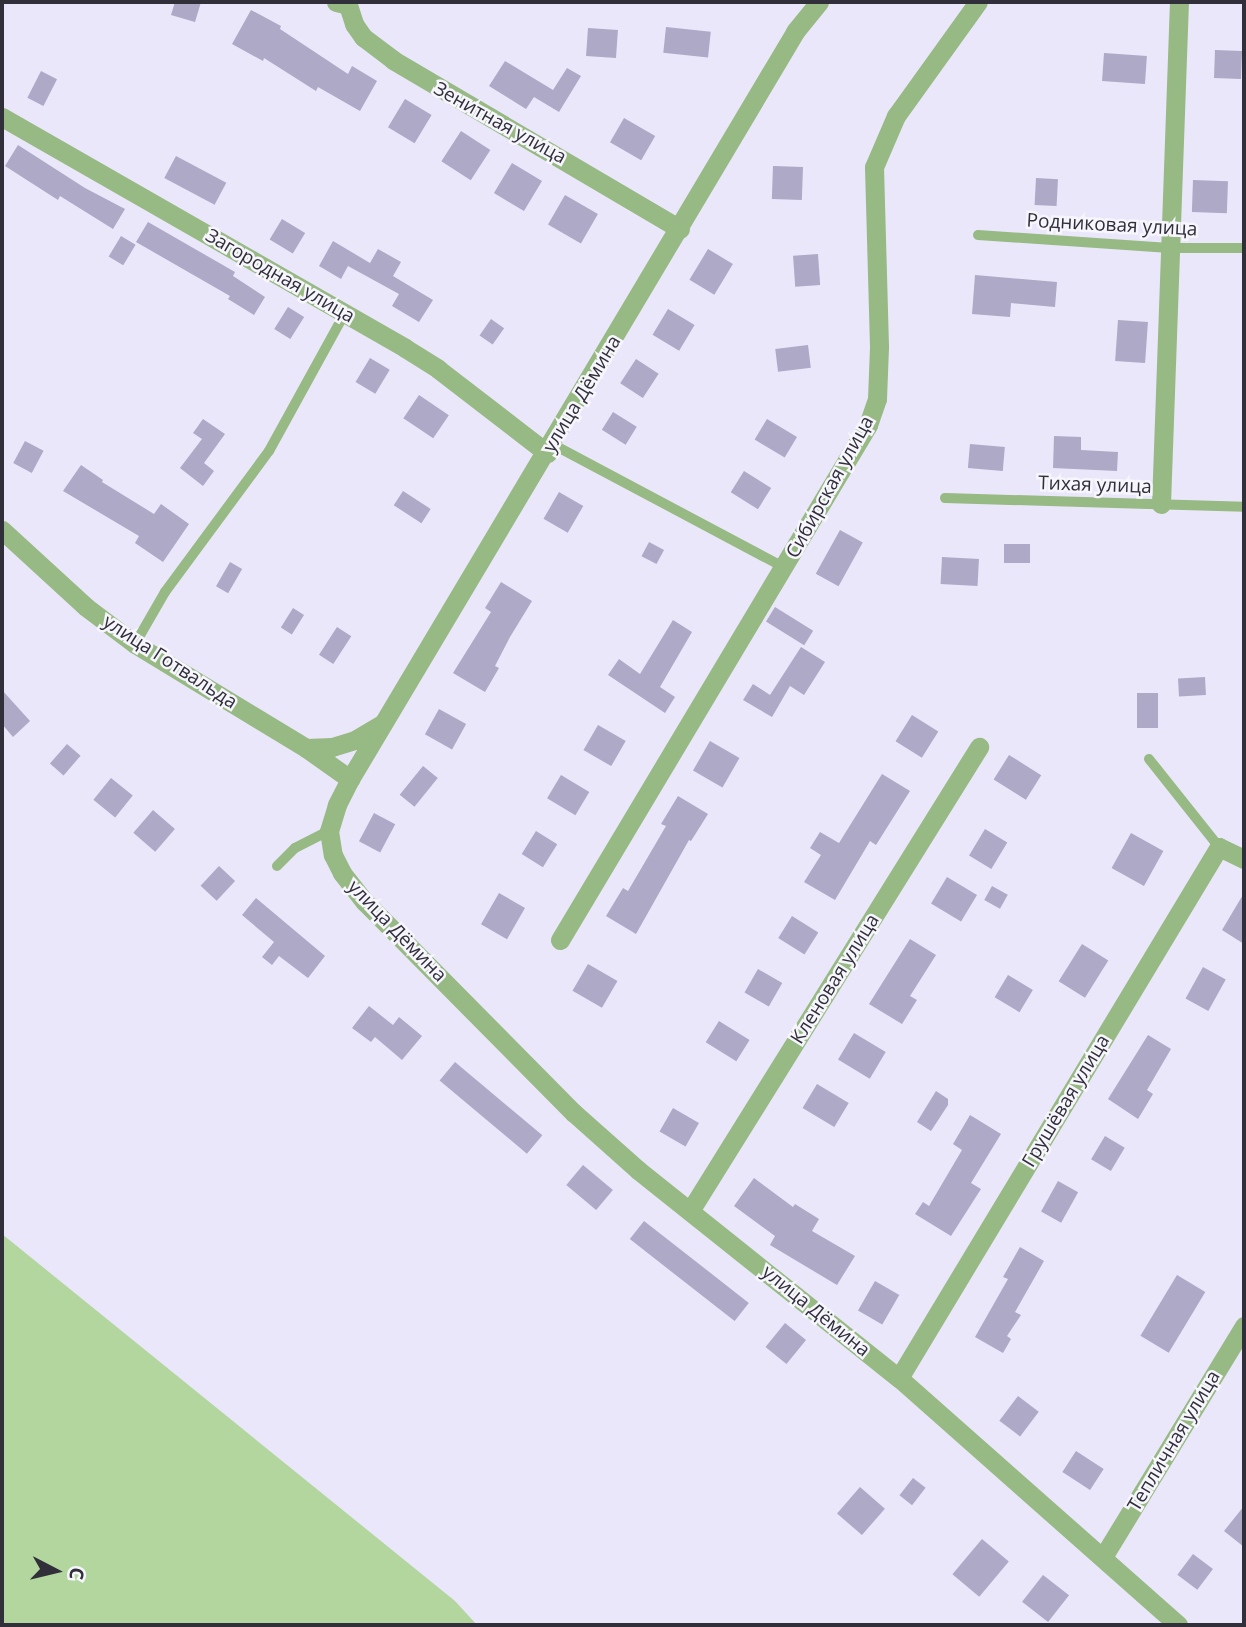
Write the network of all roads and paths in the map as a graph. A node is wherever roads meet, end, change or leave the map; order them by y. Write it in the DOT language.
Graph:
graph roads {
  1 [pos="819,2"];
  2 [pos="978,2"];
  3 [pos="1179,2"];
  4 [pos="344,3"];
  5 [pos="2,117"];
  6 [pos="680,229"];
  7 [pos="978,234"];
  8 [pos="1170,248"];
  9 [pos="1244,248"];
  10 [pos="345,313"];
  11 [pos="549,449"];
  12 [pos="945,498"];
  13 [pos="1161,505"];
  14 [pos="1244,507"];
  15 [pos="2,530"];
  16 [pos="785,568"];
  17 [pos="135,644"];
  18 [pos="386,722"];
  19 [pos="979,747"];
  20 [pos="306,748"];
  21 [pos="1149,759"];
  22 [pos="350,779"];
  23 [pos="329,831"];
  24 [pos="1219,847"];
  25 [pos="1244,859"];
  26 [pos="277,866"];
  27 [pos="560,940"];
  28 [pos="690,1211"];
  29 [pos="1244,1326"];
  30 [pos="900,1378"];
  31 [pos="1103,1556"];
  32 [pos="1178,1625"];
  1 -- 6 [label="street, улица Дёмина"];
  2 -- 16 [label="street, Сибирская улица"];
  3 -- 8 [label="street"];
  4 -- 6 [label="street, Зенитная улица"];
  5 -- 10 [label="street, Загородная улица"];
  6 -- 11 [label="street, улица Дёмина"];
  7 -- 8 [label="lane, Родниковая улица"];
  8 -- 9 [label="lane, Родниковая улица"];
  8 -- 13 [label="street"];
  10 -- 11 [label="street, Загородная улица"];
  10 -- 17 [label="lane"];
  11 -- 16 [label="lane"];
  11 -- 18 [label="street, улица Дёмина"];
  12 -- 13 [label="lane, Тихая улица"];
  13 -- 14 [label="lane, Тихая улица"];
  15 -- 17 [label="street, улица Готвальда"];
  16 -- 27 [label="street, Сибирская улица"];
  17 -- 20 [label="street, улица Готвальда"];
  18 -- 20 [label="street"];
  18 -- 22 [label="street, улица Дёмина"];
  19 -- 28 [label="street, Кленовая улица"];
  20 -- 22 [label="street, улица Готвальда"];
  21 -- 24 [label="lane"];
  22 -- 23 [label="street, улица Дёмина"];
  23 -- 26 [label="lane"];
  23 -- 28 [label="street, улица Дёмина"];
  24 -- 25 [label="street"];
  24 -- 30 [label="street, Грушёвая улица"];
  28 -- 30 [label="street, улица Дёмина"];
  29 -- 31 [label="street, Тепличная улица"];
  30 -- 31 [label="street, улица Дёмина"];
  31 -- 32 [label="street, улица Дёмина"];
}
